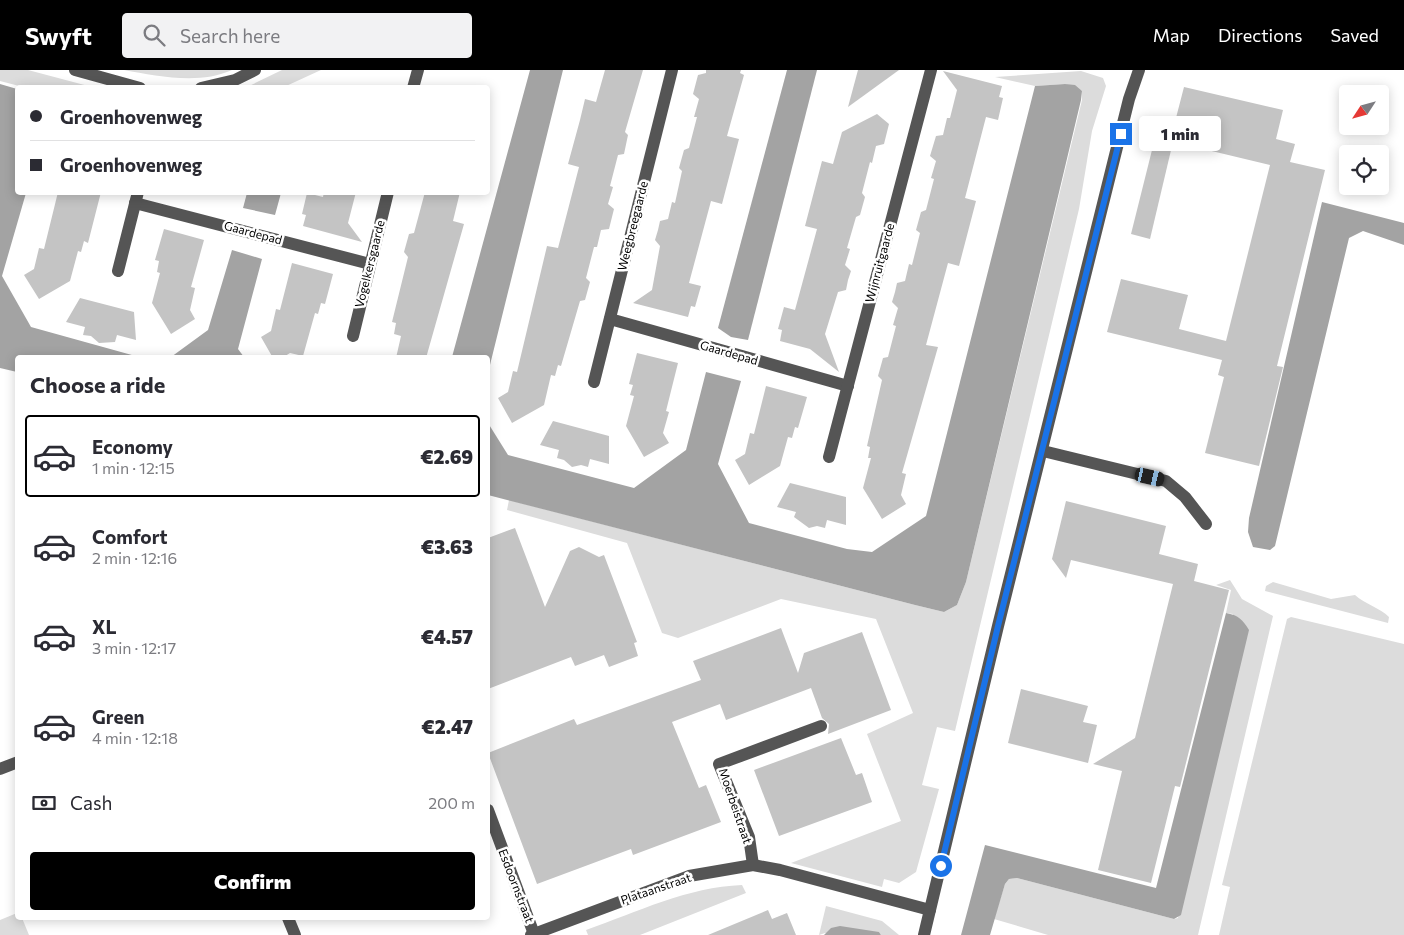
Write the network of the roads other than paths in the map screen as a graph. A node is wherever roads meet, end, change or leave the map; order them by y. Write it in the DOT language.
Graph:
graph roads {
  1 [pos="75,70"];
  2 [pos="255,70"];
  3 [pos="418,70"];
  4 [pos="672,70"];
  5 [pos="931,70"];
  6 [pos="1139,70"];
  7 [pos="129,85"];
  8 [pos="214,85"];
  9 [pos="415,85"];
  10 [pos="387,195"];
  11 [pos="137,198"];
  12 [pos="370,264"];
  13 [pos="118,271"];
  14 [pos="610,320"];
  15 [pos="353,336"];
  16 [pos="594,382"];
  17 [pos="848,386"];
  18 [pos="1043,451"];
  19 [pos="829,457"];
  20 [pos="1206,524"];
  21 [pos="821,726"];
  22 [pos="15,763"];
  23 [pos="0,769"];
  24 [pos="490,816"];
  25 [pos="753,865"];
  26 [pos="930,910"];
  27 [pos="289,920"];
  28 [pos="533,934"];
  29 [pos="294,935"];
  30 [pos="924,935"];
  1 -- 7 [label="street"];
  2 -- 8 [label="street"];
  3 -- 9 [label="street"];
  4 -- 14 [label="street, Weegbreegaarde"];
  5 -- 17 [label="street, Wijnruitgaarde"];
  6 -- 18 [label="street"];
  10 -- 12 [label="street, Vogelkersgaarde"];
  11 -- 12 [label="street, Gaardepad"];
  11 -- 13 [label="street"];
  12 -- 15 [label="street, Vogelkersgaarde"];
  14 -- 16 [label="street, Weegbreegaarde"];
  14 -- 17 [label="street, Gaardepad"];
  17 -- 19 [label="street, Wijnruitgaarde"];
  18 -- 20 [label="street"];
  18 -- 26 [label="street"];
  21 -- 25 [label="street, Moerbeistraat"];
  22 -- 23 [label="street"];
  24 -- 28 [label="street, Esdoornstraat"];
  25 -- 26 [label="street, Plataanstraat"];
  25 -- 28 [label="street, Plataanstraat"];
  26 -- 30 [label="street"];
  27 -- 29 [label="street"];
}
